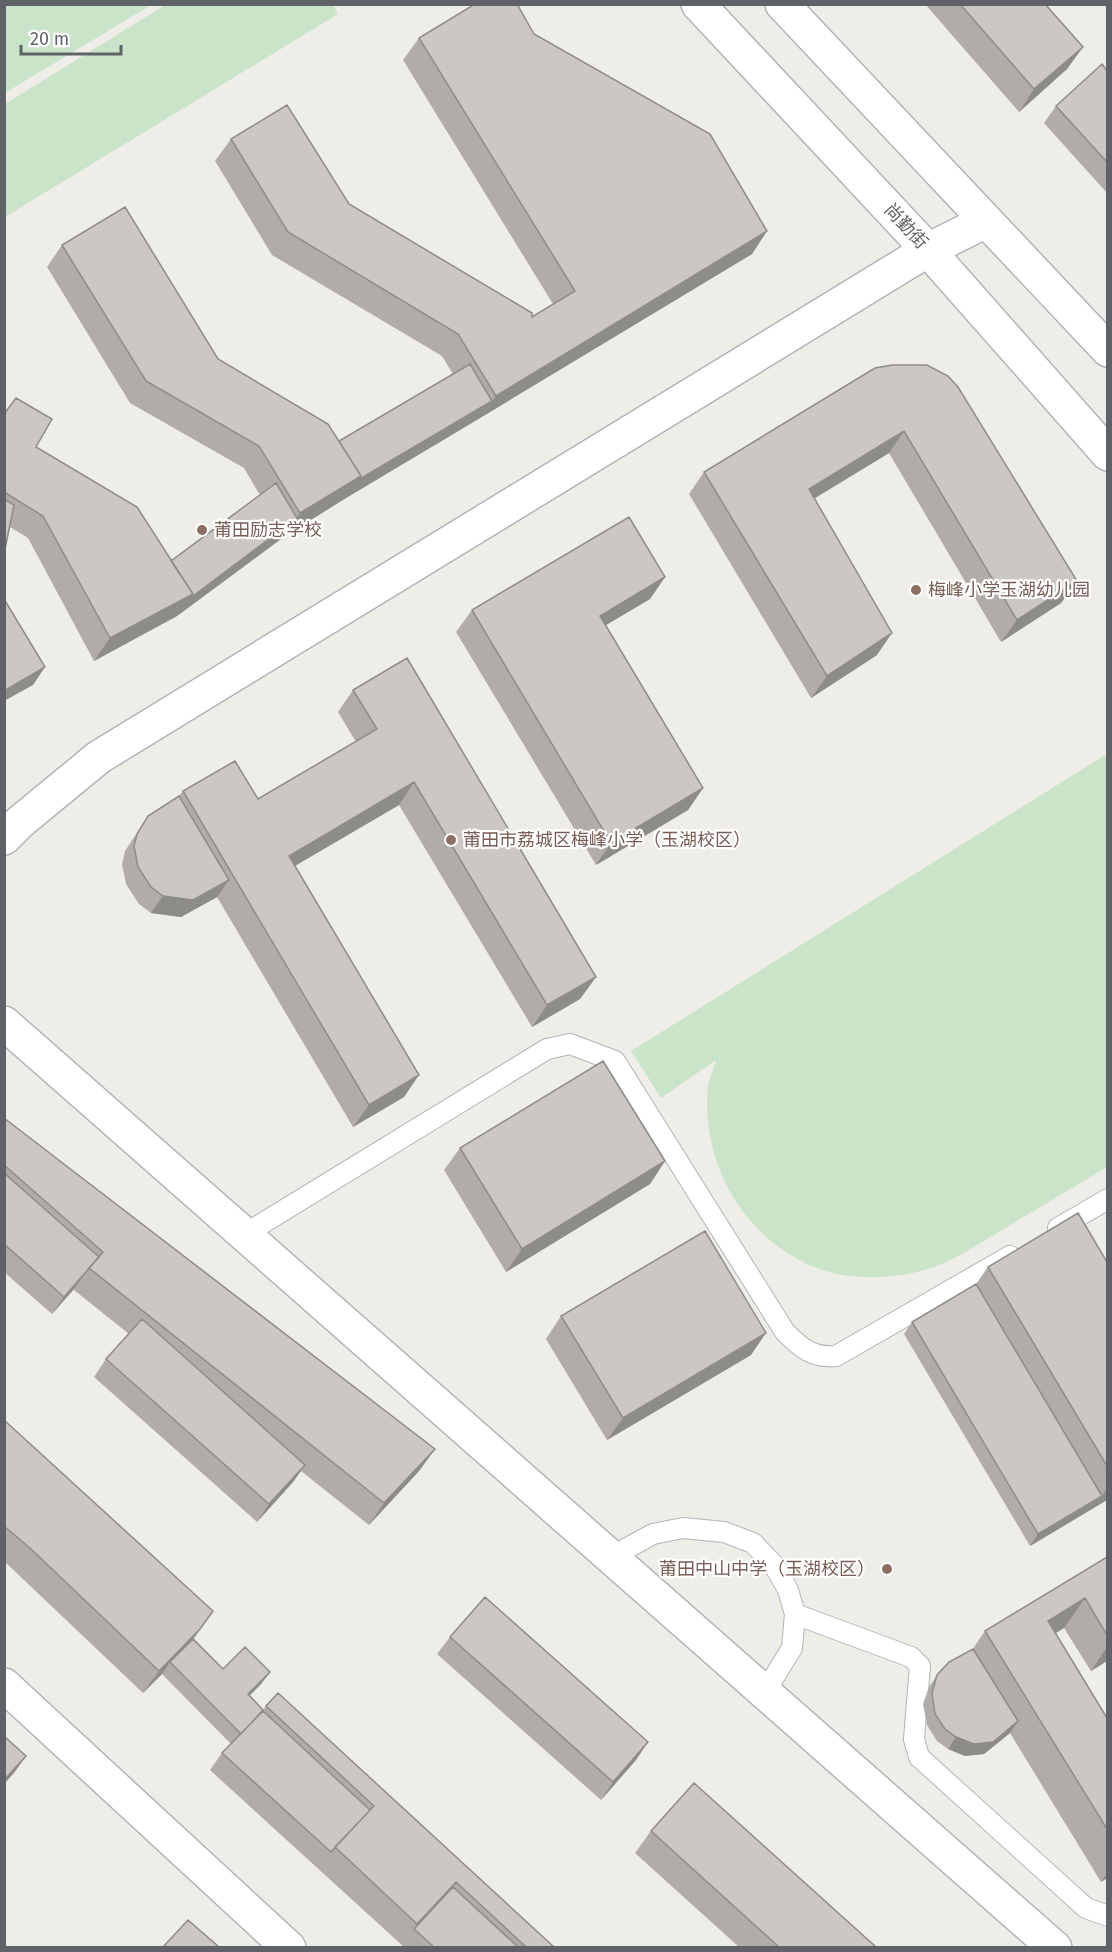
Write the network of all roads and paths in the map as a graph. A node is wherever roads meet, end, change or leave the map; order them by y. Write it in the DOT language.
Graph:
graph roads {
  1 [pos="698,4"];
  2 [pos="782,4"];
  3 [pos="986,221"];
  4 [pos="928,250"];
  5 [pos="1107,350"];
  6 [pos="1107,454"];
  7 [pos="4,838"];
  8 [pos="4,1023"];
  9 [pos="1107,1199"];
  10 [pos="245,1234"];
  11 [pos="1045,1235"];
  12 [pos="1025,1247"];
  13 [pos="611,1557"];
  14 [pos="795,1614"];
  15 [pos="4,1685"];
  16 [pos="765,1692"];
  17 [pos="1107,1916"];
  18 [pos="289,1947"];
  19 [pos="1055,1947"];
  1 -- 4 [label="street, 尚勤街"];
  2 -- 3 [label="street"];
  3 -- 4 [label="street"];
  3 -- 5 [label="street"];
  4 -- 6 [label="street, 尚勤街"];
  4 -- 7 [label="street"];
  8 -- 10 [label="street"];
  9 -- 11 [label="lane"];
  10 -- 12 [label="lane"];
  10 -- 13 [label="street"];
  13 -- 14 [label="lane"];
  13 -- 16 [label="street"];
  14 -- 16 [label="lane"];
  14 -- 17 [label="lane"];
  15 -- 18 [label="street"];
  16 -- 19 [label="street"];
}
